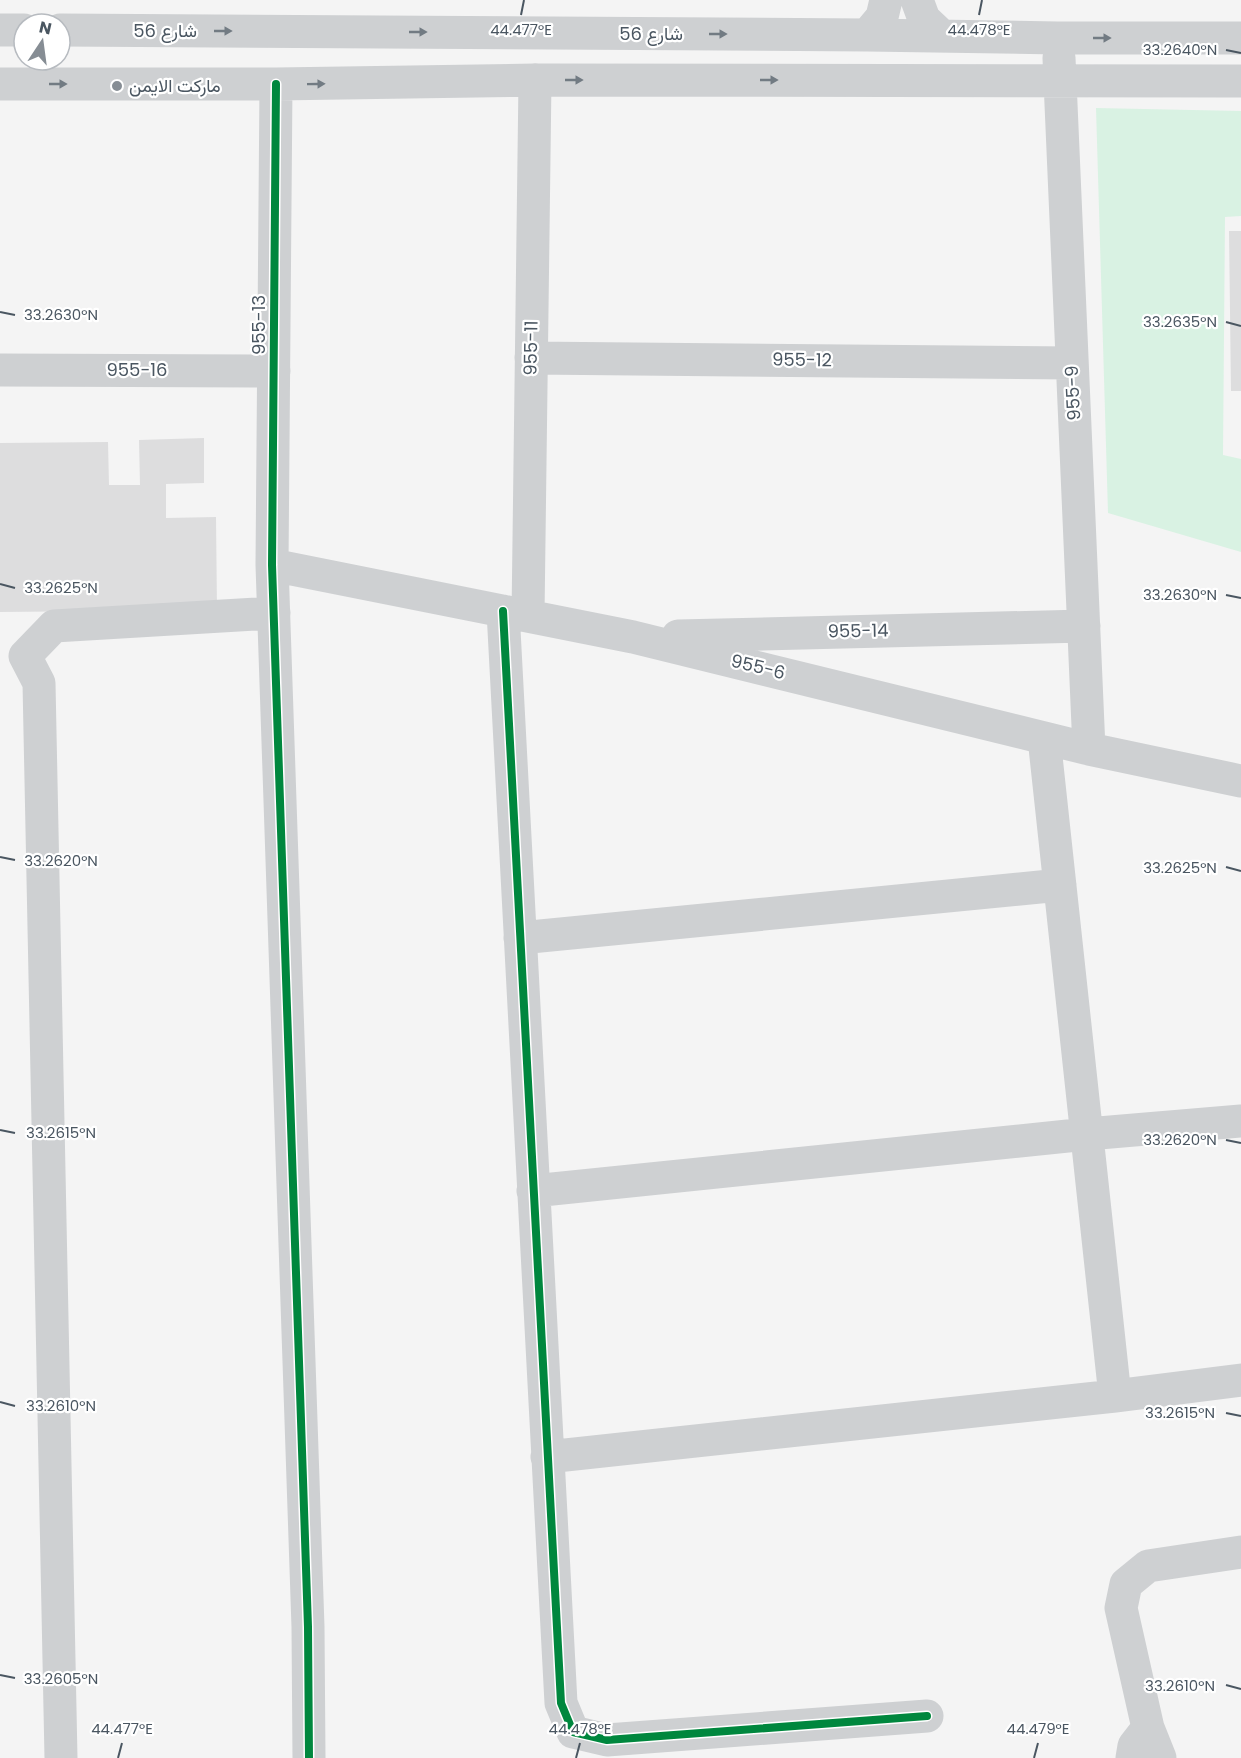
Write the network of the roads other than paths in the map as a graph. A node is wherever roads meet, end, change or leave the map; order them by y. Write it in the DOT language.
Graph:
graph roads {
  1 [pos="886,0"];
  2 [pos="917,0"];
  3 [pos="72,30"];
  4 [pos="867,35"];
  5 [pos="942,36"];
  6 [pos="1058,38"];
  7 [pos="1241,38"];
  8 [pos="535,80"];
  9 [pos="1060,81"];
  10 [pos="1241,81"];
  11 [pos="0,84"];
  12 [pos="276,84"];
  13 [pos="531,358"];
  14 [pos="1072,363"];
  15 [pos="0,370"];
  16 [pos="274,370"];
  17 [pos="272,565"];
  18 [pos="274,613"];
  19 [pos="515,614"];
  20 [pos="1084,626"];
  21 [pos="633,637"];
  22 [pos="13,653"];
  23 [pos="1044,738"];
  24 [pos="1089,748"];
  25 [pos="1241,781"];
  26 [pos="1060,885"];
  27 [pos="520,938"];
  28 [pos="1241,1121"];
  29 [pos="1087,1134"];
  30 [pos="533,1191"];
  31 [pos="1241,1380"];
  32 [pos="1115,1396"];
  33 [pos="548,1457"];
  34 [pos="1241,1552"];
  35 [pos="927,1716"];
  36 [pos="1148,1728"];
  37 [pos="61,1758"];
  38 [pos="309,1758"];
  39 [pos="1132,1758"];
  40 [pos="1160,1758"];
  1 -- 4 [label="street"];
  2 -- 5 [label="street"];
  3 -- 4 [label="street, شارع 56, one-way"];
  4 -- 5 [label="street, شارع 56"];
  5 -- 6 [label="street, شارع 56"];
  6 -- 7 [label="street, شارع 56, one-way"];
  6 -- 9 [label="street, 955-9"];
  8 -- 9 [label="street, one-way"];
  12 -- 8 [label="street, one-way"];
  8 -- 13 [label="street, 955-11"];
  9 -- 10 [label="street"];
  9 -- 14 [label="street, 955-9"];
  11 -- 12 [label="street, one-way"];
  12 -- 16 [label="street, 955-13"];
  13 -- 14 [label="street, 955-12"];
  13 -- 19 [label="street, 955-11"];
  14 -- 20 [label="street, 955-9"];
  15 -- 16 [label="street, 955-16"];
  16 -- 17 [label="street, 955-13"];
  17 -- 18 [label="street, 955-13"];
  17 -- 19 [label="street, 955-6"];
  18 -- 22 [label="street"];
  18 -- 38 [label="street, 955-13"];
  19 -- 21 [label="street, 955-6"];
  19 -- 27 [label="street, 955-11"];
  20 -- 21 [label="street, 955-14"];
  20 -- 24 [label="street, 955-9"];
  21 -- 23 [label="street, 955-6"];
  22 -- 37 [label="street"];
  23 -- 24 [label="street, 955-6"];
  23 -- 26 [label="street"];
  24 -- 25 [label="street, 955-6"];
  26 -- 27 [label="street"];
  26 -- 29 [label="street"];
  27 -- 30 [label="street, 955-11"];
  28 -- 29 [label="street"];
  29 -- 30 [label="street"];
  29 -- 32 [label="street"];
  30 -- 33 [label="street, 955-11"];
  31 -- 32 [label="street"];
  32 -- 33 [label="street"];
  33 -- 35 [label="street, 955-11"];
  34 -- 36 [label="street"];
  36 -- 39 [label="street"];
  36 -- 40 [label="street"];
}
